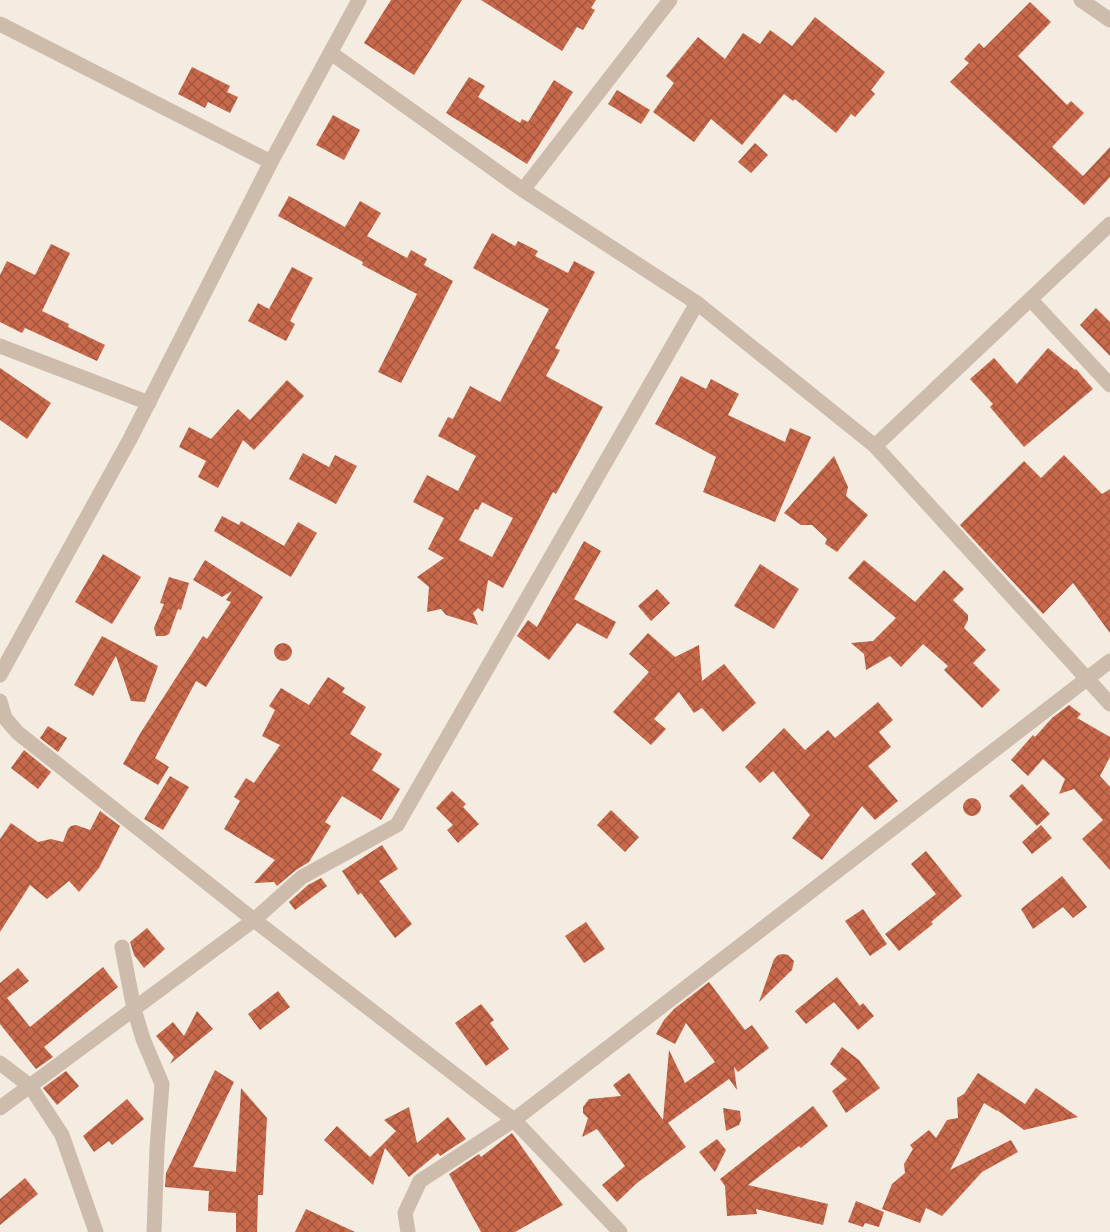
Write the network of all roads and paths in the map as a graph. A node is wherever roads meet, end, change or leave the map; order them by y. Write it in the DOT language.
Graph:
graph roads {
  1 [pos="359,0"];
  2 [pos="670,0"];
  3 [pos="1081,0"];
  4 [pos="1110,20"];
  5 [pos="0,24"];
  6 [pos="331,53"];
  7 [pos="271,162"];
  8 [pos="524,190"];
  9 [pos="1110,224"];
  10 [pos="1031,300"];
  11 [pos="697,303"];
  12 [pos="0,346"];
  13 [pos="1110,385"];
  14 [pos="149,404"];
  15 [pos="875,446"];
  16 [pos="1110,661"];
  17 [pos="0,675"];
  18 [pos="1088,680"];
  19 [pos="0,701"];
  20 [pos="1110,704"];
  21 [pos="254,920"];
  22 [pos="122,947"];
  23 [pos="134,1009"];
  24 [pos="0,1063"];
  25 [pos="30,1086"];
  26 [pos="0,1108"];
  27 [pos="514,1120"];
  28 [pos="96,1232"];
  29 [pos="154,1232"];
  30 [pos="408,1232"];
  31 [pos="620,1232"];
  1 -- 6 [label="street"];
  2 -- 8 [label="street"];
  3 -- 4 [label="street"];
  5 -- 7 [label="street"];
  6 -- 7 [label="street"];
  6 -- 8 [label="street"];
  7 -- 14 [label="street"];
  8 -- 11 [label="street"];
  9 -- 10 [label="street"];
  10 -- 13 [label="street"];
  10 -- 15 [label="street"];
  11 -- 15 [label="street"];
  11 -- 21 [label="street"];
  12 -- 14 [label="street"];
  14 -- 17 [label="street"];
  15 -- 18 [label="street"];
  16 -- 18 [label="street"];
  18 -- 20 [label="street"];
  18 -- 27 [label="street"];
  19 -- 21 [label="street"];
  21 -- 23 [label="street"];
  21 -- 27 [label="street"];
  22 -- 23 [label="street"];
  23 -- 25 [label="street"];
  23 -- 29 [label="street"];
  24 -- 25 [label="street"];
  25 -- 26 [label="street"];
  25 -- 28 [label="street"];
  27 -- 30 [label="street"];
  27 -- 31 [label="street"];
}
